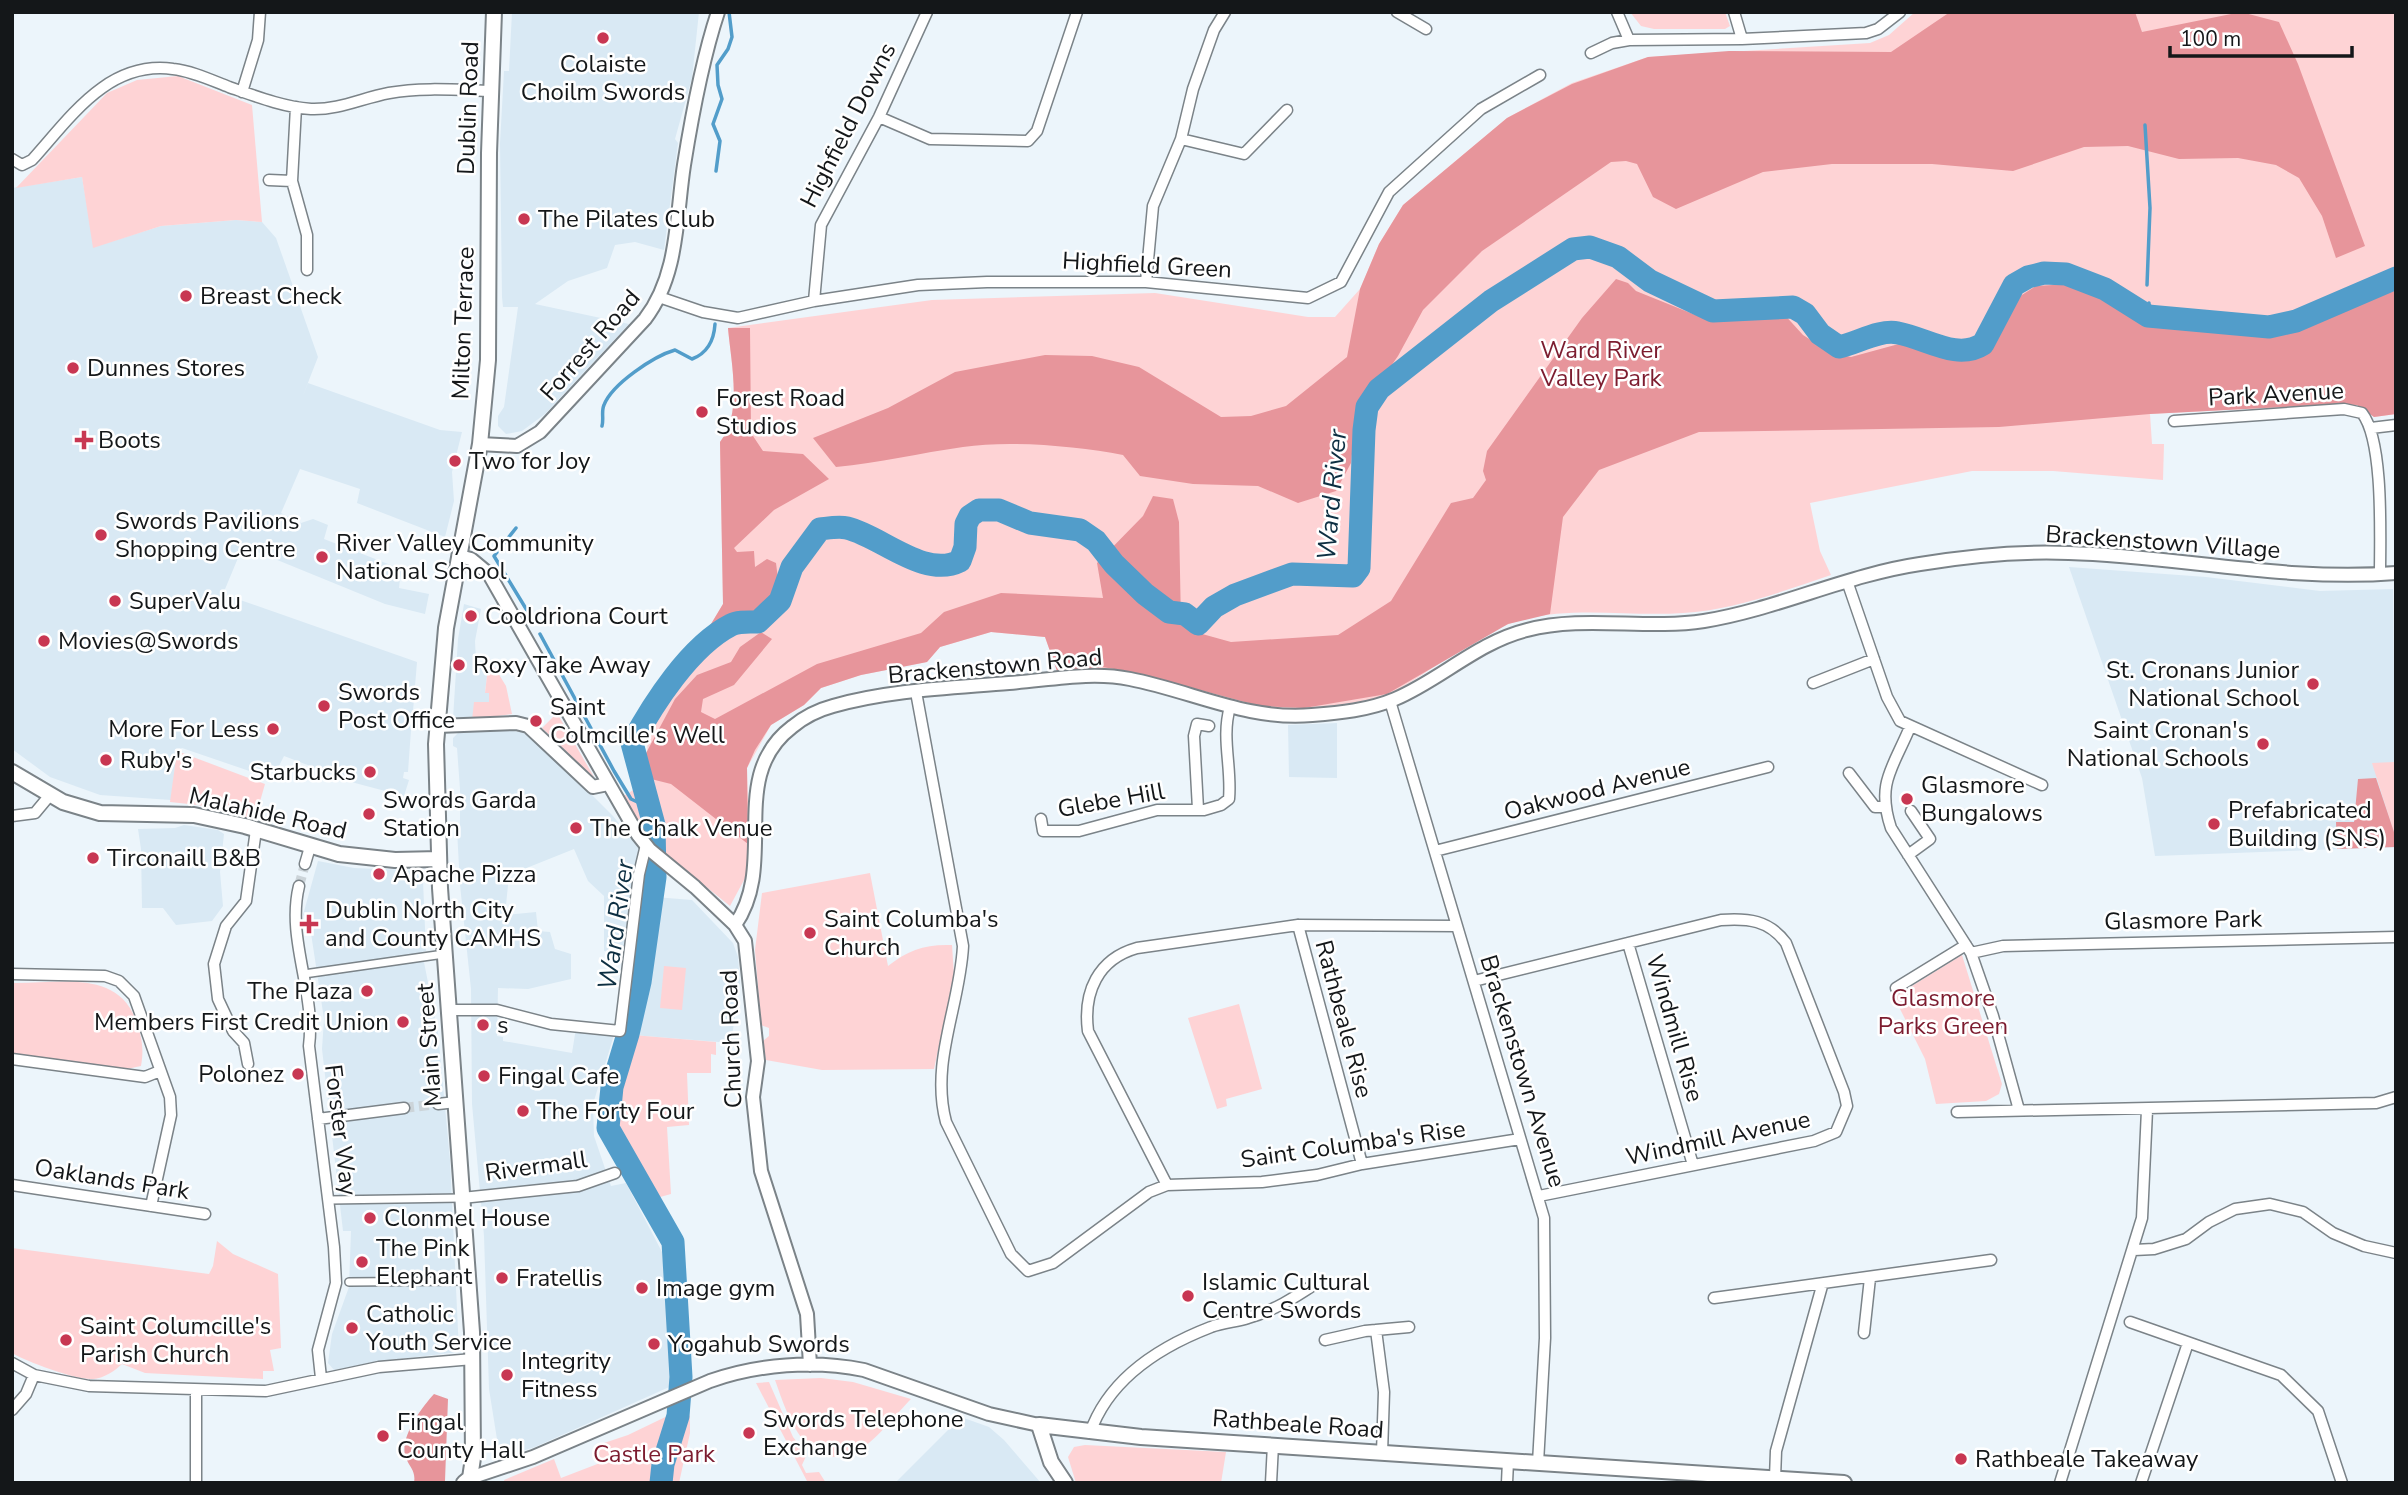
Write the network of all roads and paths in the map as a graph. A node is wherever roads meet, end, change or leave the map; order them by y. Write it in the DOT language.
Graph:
graph roads {
  1 [pos="260,12"];
  2 [pos="494,12"];
  3 [pos="718,12"];
  4 [pos="927,12"];
  5 [pos="1077,12"];
  6 [pos="1226,12"];
  7 [pos="1397,12"];
  8 [pos="1618,12"];
  9 [pos="1734,12"];
  10 [pos="1900,12"];
  11 [pos="1888,16"];
  12 [pos="1426,29"];
  13 [pos="1742,39"];
  14 [pos="1629,40"];
  15 [pos="1591,52"];
  16 [pos="1540,75"];
  17 [pos="490,91"];
  18 [pos="242,92"];
  19 [pos="296,107"];
  20 [pos="1287,110"];
  21 [pos="879,117"];
  22 [pos="1181,139"];
  23 [pos="12,159"];
  24 [pos="270,180"];
  25 [pos="292,181"];
  26 [pos="488,204"];
  27 [pos="307,270"];
  28 [pos="1146,282"];
  29 [pos="659,297"];
  30 [pos="814,301"];
  31 [pos="2174,421"];
  32 [pos="2396,425"];
  33 [pos="2371,428"];
  34 [pos="480,444"];
  35 [pos="459,556"];
  36 [pos="2396,573"];
  37 [pos="2380,575"];
  38 [pos="1847,581"];
  39 [pos="1774,604"];
  40 [pos="1874,659"];
  41 [pos="1813,683"];
  42 [pos="916,692"];
  43 [pos="1390,701"];
  44 [pos="1230,707"];
  45 [pos="437,726"];
  46 [pos="1209,726"];
  47 [pos="1910,727"];
  48 [pos="1768,767"];
  49 [pos="12,772"];
  50 [pos="1849,773"];
  51 [pos="608,785"];
  52 [pos="2042,785"];
  53 [pos="50,795"];
  54 [pos="1884,807"];
  55 [pos="1198,809"];
  56 [pos="1911,811"];
  57 [pos="12,816"];
  58 [pos="1041,819"];
  59 [pos="256,830"];
  60 [pos="310,847"];
  61 [pos="648,847"];
  62 [pos="1435,851"];
  63 [pos="1908,855"];
  64 [pos="439,859"];
  65 [pos="305,864"];
  66 [pos="299,886"];
  67 [pos="735,925"];
  68 [pos="1298,925"];
  69 [pos="1457,926"];
  70 [pos="2396,937"];
  71 [pos="1628,943"];
  72 [pos="1969,949"];
  73 [pos="445,954"];
  74 [pos="12,974"];
  75 [pos="304,974"];
  76 [pos="1474,981"];
  77 [pos="1896,988"];
  78 [pos="450,1010"];
  79 [pos="12,1059"];
  80 [pos="248,1064"];
  81 [pos="160,1072"];
  82 [pos="2396,1097"];
  83 [pos="456,1102"];
  84 [pos="438,1104"];
  85 [pos="404,1108"];
  86 [pos="2019,1110"];
  87 [pos="2147,1110"];
  88 [pos="1957,1112"];
  89 [pos="318,1119"];
  90 [pos="1520,1139"];
  91 [pos="1362,1164"];
  92 [pos="1693,1165"];
  93 [pos="614,1173"];
  94 [pos="12,1185"];
  95 [pos="1167,1185"];
  96 [pos="1539,1196"];
  97 [pos="462,1198"];
  98 [pos="329,1200"];
  99 [pos="151,1206"];
  100 [pos="205,1214"];
  101 [pos="2134,1250"];
  102 [pos="2396,1253"];
  103 [pos="1991,1260"];
  104 [pos="1870,1278"];
  105 [pos="469,1281"];
  106 [pos="349,1282"];
  107 [pos="1315,1284"];
  108 [pos="1822,1286"];
  109 [pos="1714,1298"];
  110 [pos="2130,1322"];
  111 [pos="1409,1327"];
  112 [pos="1376,1330"];
  113 [pos="1864,1333"];
  114 [pos="1325,1340"];
  115 [pos="2188,1343"];
  116 [pos="473,1359"];
  117 [pos="12,1363"];
  118 [pos="810,1365"];
  119 [pos="34,1375"];
  120 [pos="321,1378"];
  121 [pos="196,1391"];
  122 [pos="12,1410"];
  123 [pos="1039,1425"];
  124 [pos="1090,1433"];
  125 [pos="1273,1445"];
  126 [pos="1382,1453"];
  127 [pos="1508,1461"];
  128 [pos="1538,1462"];
  129 [pos="1775,1478"];
  130 [pos="467,1480"];
  131 [pos="196,1483"];
  132 [pos="1065,1483"];
  133 [pos="1271,1483"];
  134 [pos="1507,1483"];
  135 [pos="1844,1483"];
  136 [pos="2060,1483"];
  137 [pos="2141,1483"];
  138 [pos="2342,1483"];
  1 -- 18 [label="street"];
  2 -- 17 [label="main road, Dublin Road"];
  3 -- 29 [label="street, Forrest Road"];
  4 -- 21 [label="street, Highfield Downs"];
  5 -- 21 [label="street"];
  6 -- 22 [label="street"];
  7 -- 12 [label="street"];
  8 -- 14 [label="street"];
  9 -- 13 [label="street"];
  10 -- 11 [label="street"];
  11 -- 13 [label="street"];
  13 -- 14 [label="street"];
  14 -- 15 [label="street"];
  16 -- 28 [label="street, Highfield Green"];
  17 -- 19 [label="street"];
  17 -- 26 [label="main road, Dublin Road"];
  18 -- 19 [label="street"];
  18 -- 23 [label="street"];
  19 -- 25 [label="street"];
  20 -- 22 [label="street"];
  21 -- 30 [label="street, Highfield Downs"];
  22 -- 28 [label="street"];
  24 -- 25 [label="street"];
  25 -- 27 [label="street"];
  26 -- 34 [label="main road, Milton Terrace"];
  28 -- 30 [label="street, Highfield Green"];
  29 -- 30 [label="street, Highfield Green"];
  29 -- 34 [label="street, Forrest Road"];
  31 -- 33 [label="street, Park Avenue"];
  32 -- 33 [label="street, Park Avenue"];
  33 -- 37 [label="street, Park Avenue"];
  34 -- 35 [label="main road, Main Street"];
  35 -- 45 [label="main road, Main Street"];
  35 -- 51 [label="street, Church Road"];
  36 -- 37 [label="street, Brackenstown Village"];
  37 -- 38 [label="street, Brackenstown Village"];
  38 -- 39 [label="street, Brackenstown Village"];
  38 -- 40 [label="street"];
  39 -- 43 [label="street, Brackenstown Road"];
  40 -- 41 [label="street"];
  40 -- 47 [label="street"];
  42 -- 44 [label="street, Brackenstown Road"];
  42 -- 67 [label="street, Brackenstown Road"];
  42 -- 95 [label="street, Saint Columba's Rise"];
  43 -- 44 [label="street, Brackenstown Road"];
  43 -- 62 [label="street, Brackenstown Avenue"];
  44 -- 55 [label="street, Glebe Hill"];
  45 -- 51 [label="street"];
  45 -- 64 [label="main road, Main Street"];
  46 -- 55 [label="street"];
  47 -- 52 [label="street"];
  47 -- 54 [label="street"];
  48 -- 62 [label="street, Oakwood Avenue"];
  49 -- 53 [label="main road, Malahide Road"];
  50 -- 54 [label="street"];
  51 -- 61 [label="street, Church Road"];
  53 -- 57 [label="street"];
  53 -- 59 [label="main road, Malahide Road"];
  54 -- 63 [label="street"];
  55 -- 58 [label="street, Glebe Hill"];
  56 -- 63 [label="street"];
  59 -- 60 [label="main road, Malahide Road"];
  59 -- 80 [label="street"];
  60 -- 64 [label="main road, Malahide Road"];
  60 -- 65 [label="street"];
  61 -- 67 [label="street, Church Road"];
  61 -- 78 [label="street"];
  62 -- 69 [label="street, Brackenstown Avenue"];
  63 -- 72 [label="street"];
  64 -- 73 [label="main road, Main Street"];
  66 -- 75 [label="street, Forster Way"];
  67 -- 118 [label="street, Church Road"];
  68 -- 69 [label="street"];
  68 -- 91 [label="street, Rathbeale Rise"];
  68 -- 95 [label="street"];
  69 -- 76 [label="street, Brackenstown Avenue"];
  70 -- 72 [label="street, Glasmore Park"];
  71 -- 76 [label="street, Windmill Avenue"];
  71 -- 92 [label="street, Windmill Rise"];
  71 -- 92 [label="street, Windmill Avenue"];
  72 -- 77 [label="street, Glasmore Park"];
  72 -- 86 [label="street"];
  73 -- 75 [label="street"];
  73 -- 78 [label="main road, Main Street"];
  74 -- 81 [label="street"];
  75 -- 89 [label="street, Forster Way"];
  76 -- 90 [label="street, Brackenstown Avenue"];
  78 -- 83 [label="main road, Main Street"];
  79 -- 81 [label="street"];
  81 -- 99 [label="street"];
  82 -- 87 [label="street"];
  83 -- 84 [label="street"];
  83 -- 97 [label="main road, Main Street"];
  85 -- 89 [label="street"];
  86 -- 87 [label="street"];
  86 -- 88 [label="street"];
  87 -- 101 [label="street"];
  89 -- 98 [label="street, Forster Way"];
  90 -- 91 [label="street, Saint Columba's Rise"];
  90 -- 96 [label="street, Brackenstown Avenue"];
  91 -- 95 [label="street, Saint Columba's Rise"];
  92 -- 96 [label="street, Windmill Avenue"];
  93 -- 97 [label="street, Rivermall"];
  94 -- 99 [label="street, Oaklands Park"];
  96 -- 128 [label="street, Brackenstown Avenue"];
  97 -- 98 [label="street"];
  97 -- 105 [label="main road, Main Street"];
  98 -- 120 [label="street, Forster Way"];
  99 -- 100 [label="street, Oaklands Park"];
  101 -- 102 [label="street"];
  101 -- 136 [label="street"];
  103 -- 104 [label="street"];
  104 -- 108 [label="street"];
  104 -- 113 [label="street"];
  105 -- 106 [label="street"];
  105 -- 116 [label="main road, Main Street"];
  107 -- 124 [label="street"];
  108 -- 109 [label="street"];
  108 -- 129 [label="street"];
  110 -- 115 [label="street"];
  111 -- 112 [label="street"];
  112 -- 114 [label="street"];
  112 -- 126 [label="street"];
  115 -- 137 [label="street"];
  115 -- 138 [label="street"];
  116 -- 120 [label="street"];
  116 -- 130 [label="main road, Main Street"];
  117 -- 119 [label="street"];
  118 -- 123 [label="street, Rathbeale Road"];
  118 -- 130 [label="street, Rathbeale Road"];
  119 -- 121 [label="street"];
  119 -- 122 [label="street"];
  120 -- 121 [label="street"];
  121 -- 131 [label="street"];
  123 -- 124 [label="main road, Rathbeale Road"];
  123 -- 132 [label="main road"];
  124 -- 125 [label="main road, Rathbeale Road"];
  125 -- 126 [label="main road, Rathbeale Road"];
  125 -- 133 [label="street"];
  126 -- 127 [label="main road, Rathbeale Road"];
  127 -- 128 [label="main road, Rathbeale Road"];
  127 -- 134 [label="street"];
  128 -- 129 [label="main road, Rathbeale Road"];
  129 -- 135 [label="main road, Rathbeale Road"];
}
